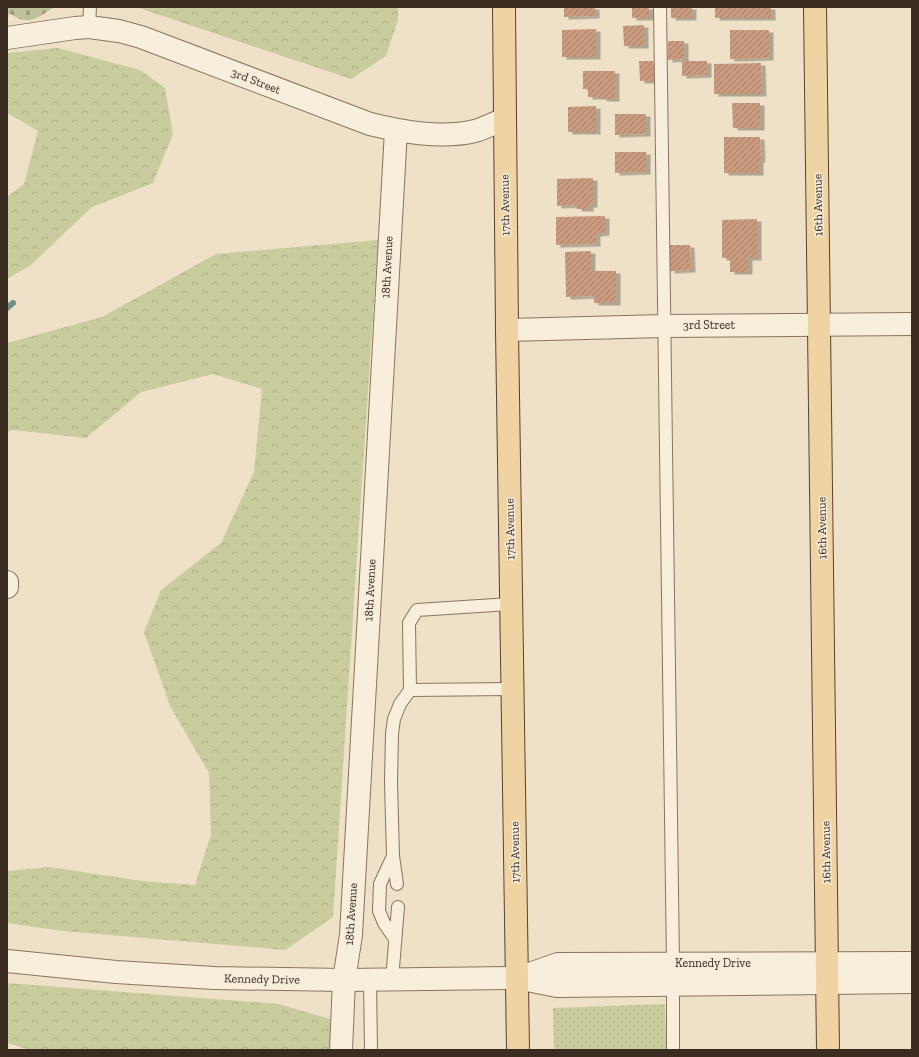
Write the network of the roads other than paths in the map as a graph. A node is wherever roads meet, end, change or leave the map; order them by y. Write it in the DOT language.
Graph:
graph roads {
  1 [pos="504,7"];
  2 [pos="660,7"];
  3 [pos="815,7"];
  4 [pos="89,17"];
  5 [pos="7,38"];
  6 [pos="504,119"];
  7 [pos="396,130"];
  8 [pos="912,324"];
  9 [pos="820,325"];
  10 [pos="664,326"];
  11 [pos="507,330"];
  12 [pos="7,582"];
  13 [pos="7,587"];
  14 [pos="511,604"];
  15 [pos="512,689"];
  16 [pos="410,690"];
  17 [pos="393,856"];
  18 [pos="397,884"];
  19 [pos="398,907"];
  20 [pos="395,939"];
  21 [pos="7,961"];
  22 [pos="673,963"];
  23 [pos="912,963"];
  24 [pos="827,973"];
  25 [pos="517,978"];
  26 [pos="344,980"];
  27 [pos="370,980"];
  28 [pos="392,980"];
  29 [pos="912,982"];
  30 [pos="673,985"];
  31 [pos="341,1050"];
  32 [pos="371,1050"];
  33 [pos="518,1050"];
  34 [pos="673,1050"];
  35 [pos="828,1050"];
  1 -- 6 [label="main road, 17th Avenue"];
  2 -- 10 [label="lane"];
  3 -- 9 [label="main road, 16th Avenue"];
  4 -- 5 [label="street, 3rd Street"];
  4 -- 7 [label="street, 3rd Street"];
  6 -- 7 [label="street, 3rd Street"];
  6 -- 11 [label="main road, 17th Avenue"];
  7 -- 26 [label="street, 18th Avenue"];
  8 -- 9 [label="street, 3rd Street"];
  9 -- 10 [label="street, 3rd Street"];
  9 -- 24 [label="main road, 16th Avenue"];
  10 -- 11 [label="street, 3rd Street"];
  10 -- 22 [label="lane"];
  11 -- 14 [label="main road, 17th Avenue"];
  12 -- 13 [label="street"];
  14 -- 15 [label="main road, 17th Avenue"];
  14 -- 16 [label="lane"];
  15 -- 16 [label="lane"];
  15 -- 25 [label="main road, 17th Avenue"];
  16 -- 17 [label="lane"];
  17 -- 18 [label="lane"];
  17 -- 20 [label="lane"];
  19 -- 20 [label="lane"];
  20 -- 28 [label="lane"];
  21 -- 26 [label="street, Kennedy Drive"];
  22 -- 24 [label="street, Kennedy Drive"];
  22 -- 25 [label="street, Kennedy Drive"];
  23 -- 24 [label="street, Kennedy Drive"];
  24 -- 29 [label="street, Kennedy Drive"];
  24 -- 30 [label="street, Kennedy Drive"];
  24 -- 35 [label="main road, 16th Avenue"];
  25 -- 28 [label="street, Kennedy Drive"];
  25 -- 30 [label="street, Kennedy Drive"];
  25 -- 33 [label="main road, 17th Avenue"];
  26 -- 27 [label="street, Kennedy Drive"];
  26 -- 31 [label="street, 18th Avenue"];
  27 -- 28 [label="street, Kennedy Drive"];
  27 -- 32 [label="lane"];
  30 -- 34 [label="lane"];
}
